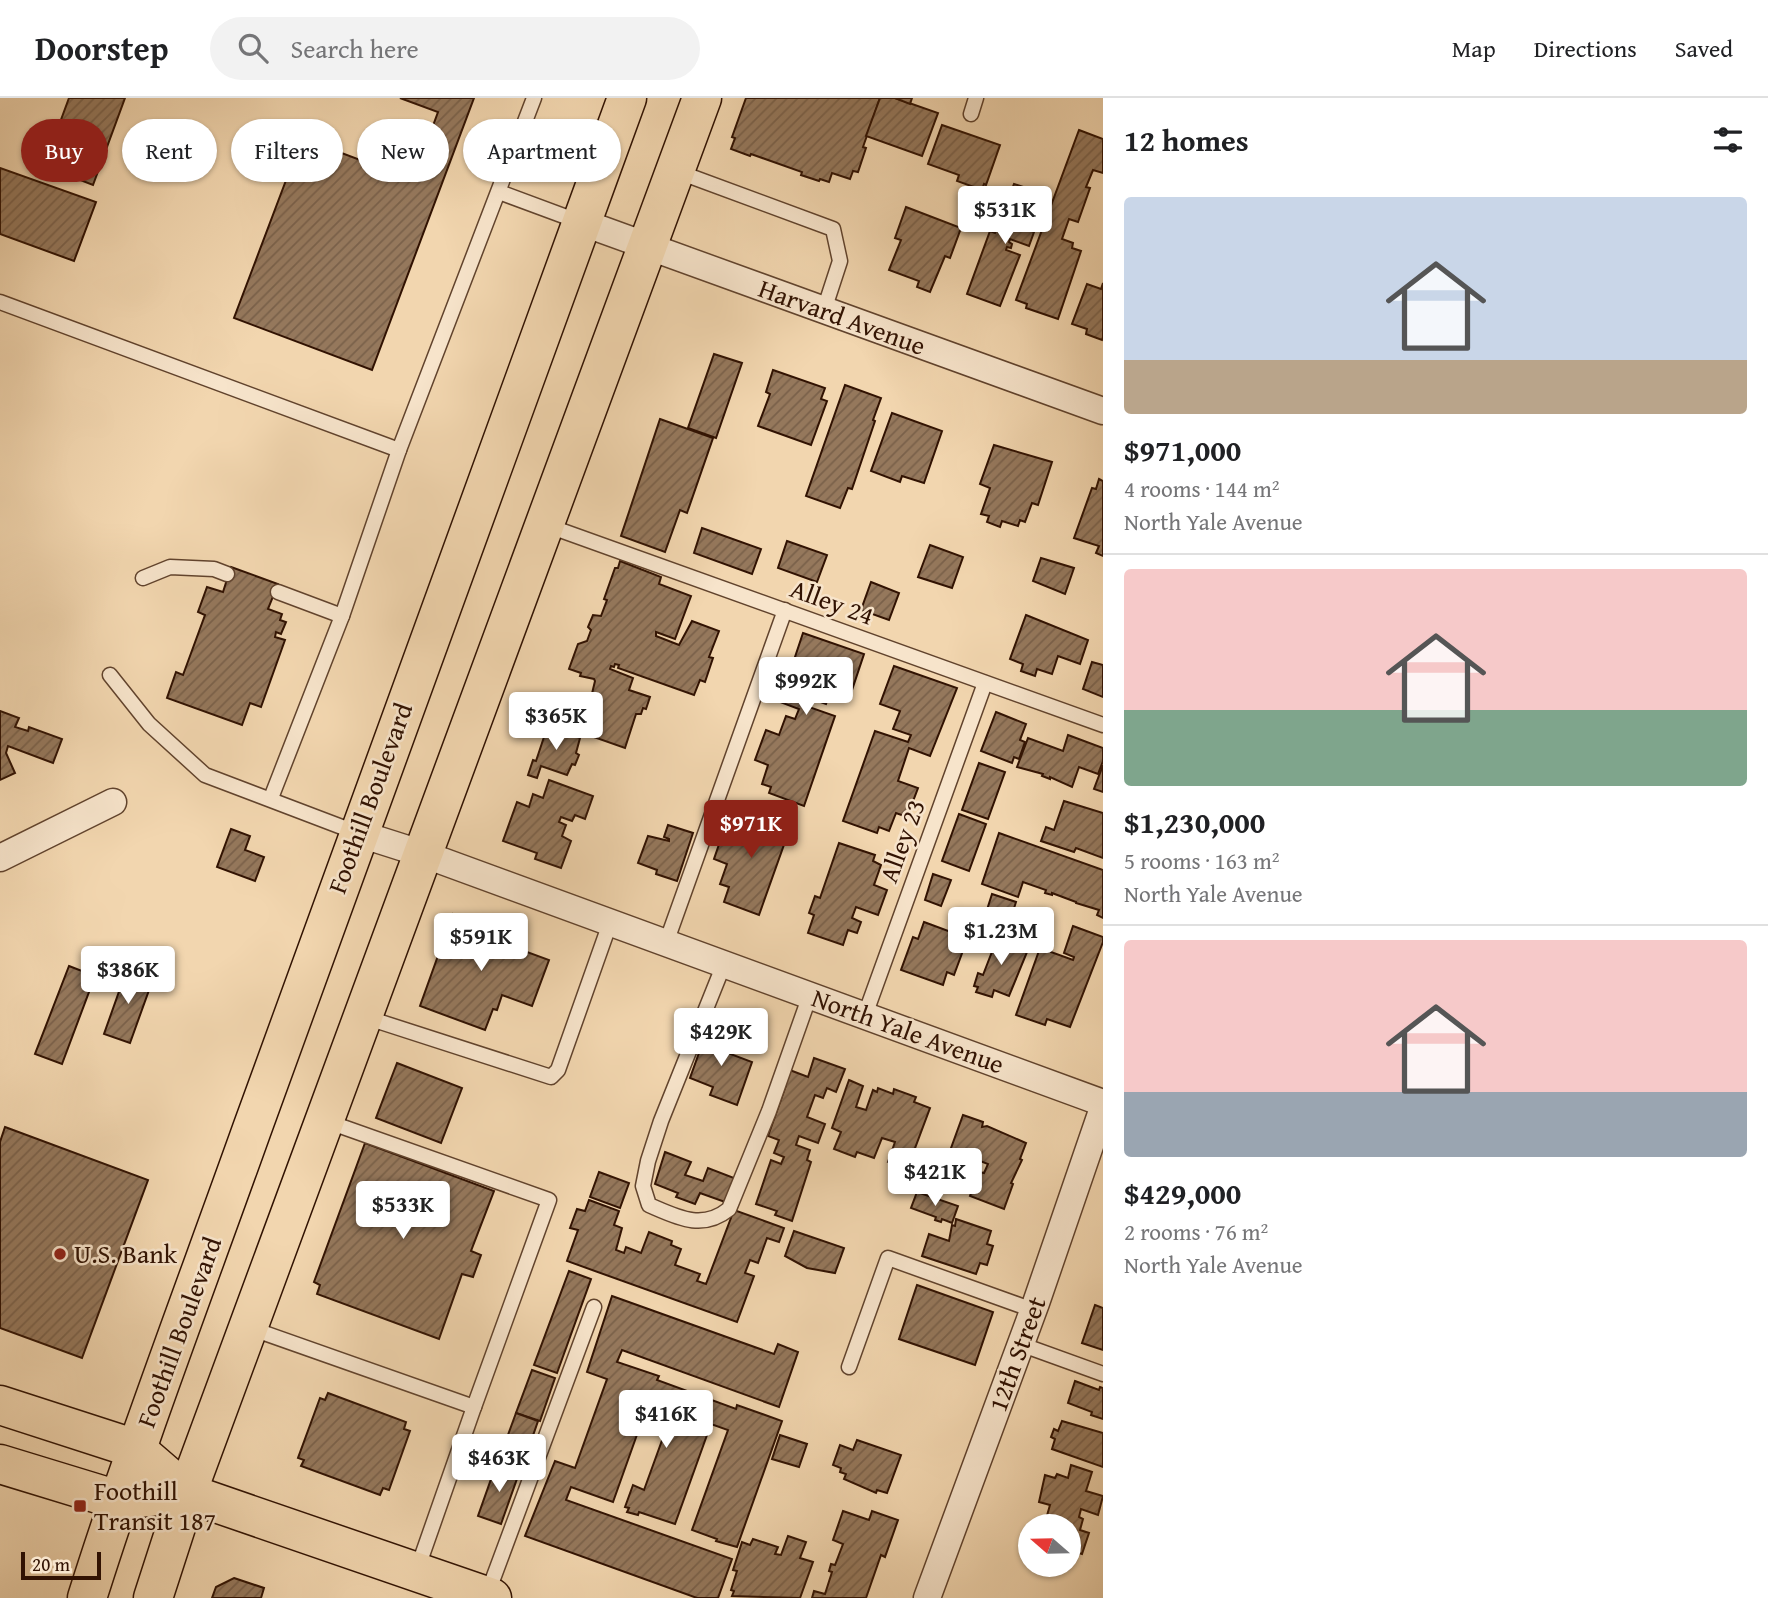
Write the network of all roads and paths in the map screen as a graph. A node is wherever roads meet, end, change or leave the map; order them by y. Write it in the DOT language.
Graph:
graph roads {
  1 [pos="534,98"];
  2 [pos="627,98"];
  3 [pos="702,98"];
  4 [pos="976,98"];
  5 [pos="971,114"];
  6 [pos="675,170"];
  7 [pos="499,192"];
  8 [pos="581,222"];
  9 [pos="647,246"];
  10 [pos="0,302"];
  11 [pos="824,310"];
  12 [pos="1103,411"];
  13 [pos="399,450"];
  14 [pos="545,524"];
  15 [pos="227,574"];
  16 [pos="143,578"];
  17 [pos="278,592"];
  18 [pos="785,610"];
  19 [pos="342,616"];
  20 [pos="110,675"];
  21 [pos="985,683"];
  22 [pos="1103,725"];
  23 [pos="271,799"];
  24 [pos="113,802"];
  25 [pos="357,833"];
  26 [pos="423,854"];
  27 [pos="0,858"];
  28 [pos="610,923"];
  29 [pos="666,943"];
  30 [pos="724,964"];
  31 [pos="810,995"];
  32 [pos="865,1015"];
  33 [pos="364,1017"];
  34 [pos="1103,1106"];
  35 [pos="325,1121"];
  36 [pos="594,1307"];
  37 [pos="1033,1310"];
  38 [pos="248,1327"];
  39 [pos="1020,1344"];
  40 [pos="849,1367"];
  41 [pos="1103,1374"];
  42 [pos="0,1405"];
  43 [pos="474,1407"];
  44 [pos="136,1448"];
  45 [pos="0,1464"];
  46 [pos="187,1493"];
  47 [pos="118,1500"];
  48 [pos="417,1572"];
  49 [pos="489,1597"];
  50 [pos="87,1598"];
  51 [pos="153,1598"];
  52 [pos="927,1598"];
  1 -- 7 [label="lane"];
  2 -- 8 [label="main road, Foothill Boulevard"];
  3 -- 6 [label="main road"];
  4 -- 5 [label="lane"];
  6 -- 9 [label="main road"];
  6 -- 11 [label="lane"];
  7 -- 8 [label="lane"];
  7 -- 13 [label="lane"];
  8 -- 9 [label="street, Harvard Avenue"];
  8 -- 25 [label="main road, Foothill Boulevard"];
  9 -- 11 [label="street, Harvard Avenue"];
  9 -- 14 [label="main road"];
  10 -- 13 [label="lane"];
  11 -- 12 [label="street, Harvard Avenue"];
  13 -- 19 [label="lane"];
  14 -- 18 [label="lane, Alley 24"];
  14 -- 26 [label="main road"];
  15 -- 16 [label="lane"];
  17 -- 19 [label="lane"];
  18 -- 21 [label="lane, Alley 24"];
  18 -- 29 [label="lane"];
  19 -- 23 [label="lane"];
  20 -- 23 [label="lane"];
  21 -- 22 [label="lane, Alley 24"];
  21 -- 32 [label="lane, Alley 23"];
  23 -- 25 [label="lane"];
  24 -- 27 [label="street"];
  25 -- 26 [label="street, North Yale Avenue"];
  25 -- 44 [label="main road, Foothill Boulevard"];
  26 -- 28 [label="street, North Yale Avenue"];
  26 -- 33 [label="main road"];
  28 -- 29 [label="street, North Yale Avenue"];
  28 -- 33 [label="lane"];
  29 -- 30 [label="street, North Yale Avenue"];
  30 -- 31 [label="street, North Yale Avenue"];
  30 -- 31 [label="lane"];
  31 -- 32 [label="street, North Yale Avenue"];
  32 -- 34 [label="street, North Yale Avenue"];
  33 -- 35 [label="main road"];
  34 -- 37 [label="street, 12th Street"];
  35 -- 38 [label="main road"];
  35 -- 43 [label="lane"];
  36 -- 49 [label="lane"];
  37 -- 39 [label="street, 12th Street"];
  37 -- 40 [label="lane"];
  38 -- 43 [label="lane"];
  38 -- 46 [label="main road"];
  39 -- 41 [label="lane"];
  39 -- 52 [label="street, 12th Street"];
  42 -- 44 [label="main road"];
  43 -- 48 [label="lane"];
  44 -- 46 [label="main road"];
  44 -- 47 [label="main road, Foothill Boulevard"];
  45 -- 47 [label="main road"];
  46 -- 47 [label="main road"];
  46 -- 48 [label="main road"];
  46 -- 51 [label="main road"];
  47 -- 50 [label="main road, Foothill Boulevard"];
  48 -- 49 [label="main road"];
}
